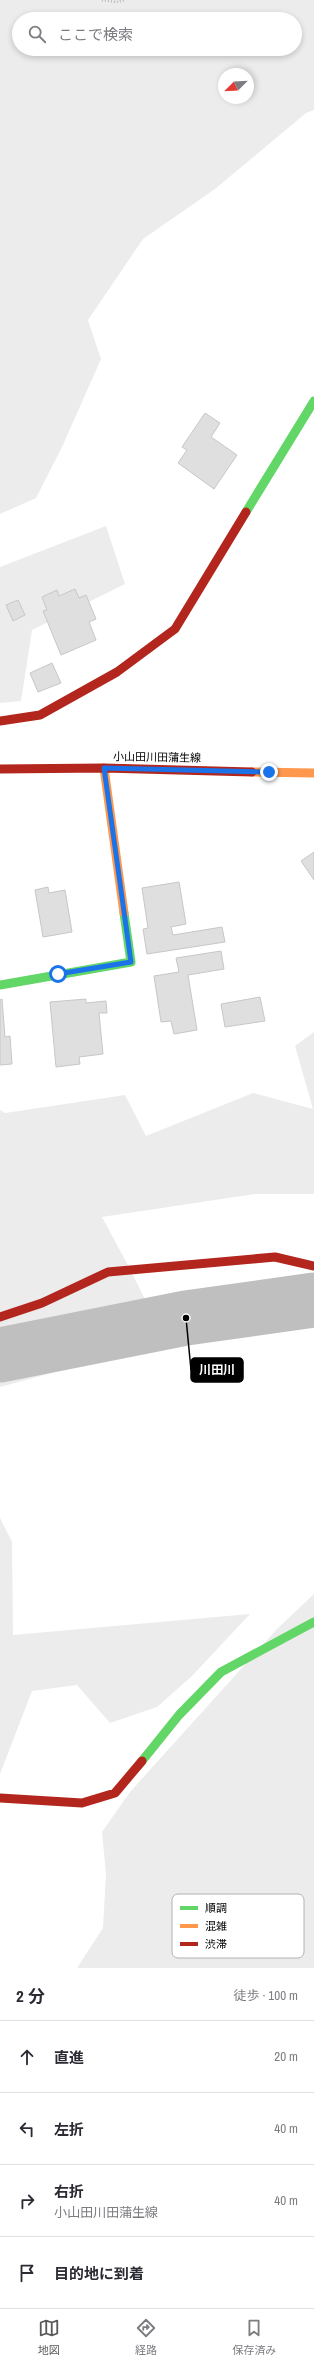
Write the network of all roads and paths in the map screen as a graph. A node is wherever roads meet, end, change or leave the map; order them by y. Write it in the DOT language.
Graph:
graph roads {
  1 [pos="102,0"];
  2 [pos="125,0"];
  3 [pos="314,401"];
  4 [pos="0,721"];
  5 [pos="104,768"];
  6 [pos="0,769"];
  7 [pos="314,773"];
  8 [pos="0,985"];
  9 [pos="314,1266"];
  10 [pos="0,1317"];
  11 [pos="314,1622"];
  12 [pos="0,1798"];
  1 -- 2 [label="path"];
  3 -- 4 [label="street"];
  5 -- 6 [label="street, 小山田川田蒲生線"];
  5 -- 7 [label="street, 小山田川田蒲生線"];
  5 -- 8 [label="street"];
  9 -- 10 [label="street"];
  11 -- 12 [label="street"];
}
